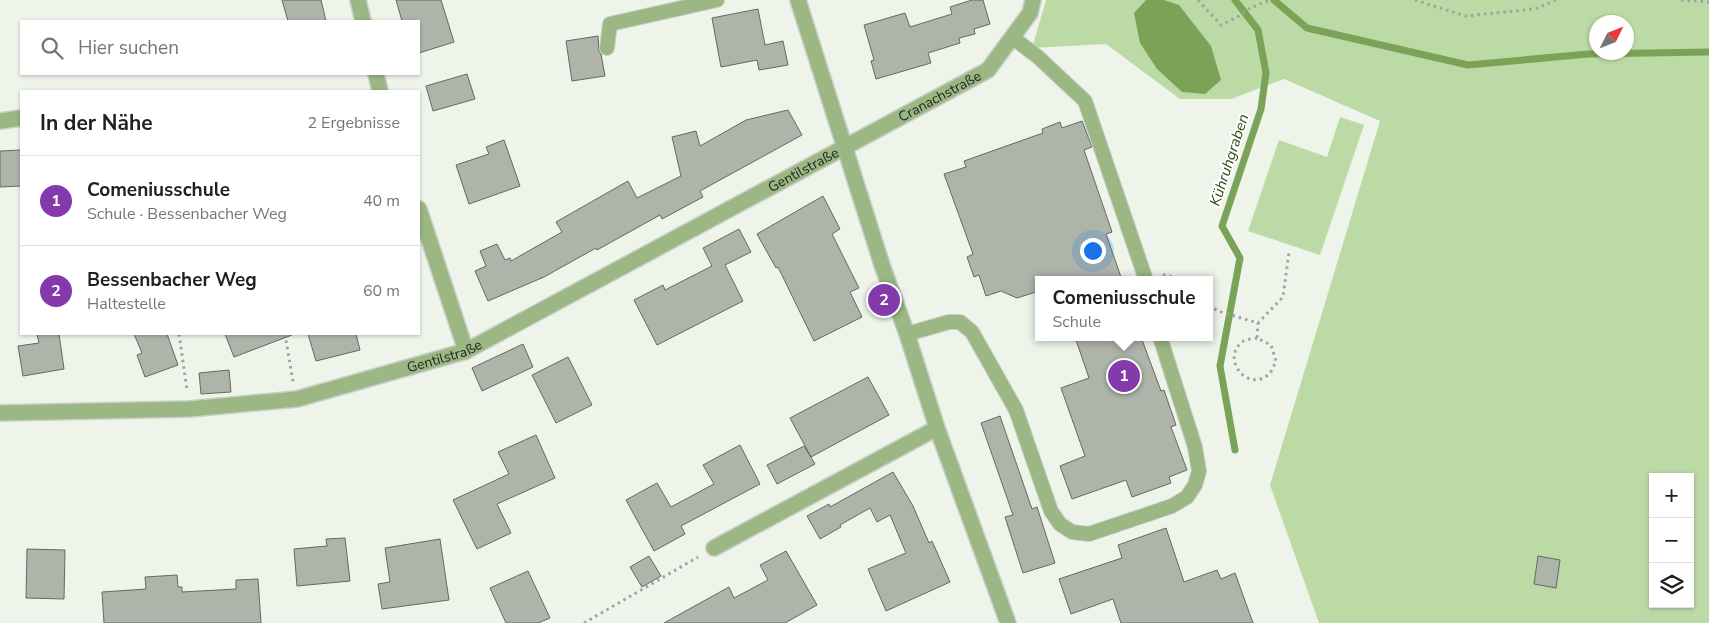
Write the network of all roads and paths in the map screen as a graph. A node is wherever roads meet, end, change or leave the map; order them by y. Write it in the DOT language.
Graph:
graph roads {
  1 [pos="358,0"];
  2 [pos="717,0"];
  3 [pos="798,0"];
  4 [pos="1033,0"];
  5 [pos="1198,0"];
  6 [pos="1415,0"];
  7 [pos="1556,0"];
  8 [pos="1681,0"];
  9 [pos="1268,1"];
  10 [pos="1709,2"];
  11 [pos="363,20"];
  12 [pos="1012,37"];
  13 [pos="607,48"];
  14 [pos="376,75"];
  15 [pos="380,90"];
  16 [pos="20,118"];
  17 [pos="0,121"];
  18 [pos="844,146"];
  19 [pos="420,212"];
  20 [pos="1289,252"];
  21 [pos="1145,276"];
  22 [pos="1213,308"];
  23 [pos="1258,323"];
  24 [pos="907,334"];
  25 [pos="179,335"];
  26 [pos="285,335"];
  27 [pos="1257,338"];
  28 [pos="1161,341"];
  29 [pos="466,351"];
  30 [pos="296,400"];
  31 [pos="189,409"];
  32 [pos="0,413"];
  33 [pos="937,428"];
  34 [pos="714,548"];
  35 [pos="584,623"];
  36 [pos="1008,623"];
  1 -- 11 [label="street"];
  2 -- 13 [label="lane"];
  3 -- 18 [label="street"];
  4 -- 12 [label="street, Cranachstraße"];
  5 -- 9 [label="path"];
  6 -- 7 [label="path"];
  8 -- 10 [label="path"];
  12 -- 18 [label="street, Cranachstraße"];
  12 -- 21 [label="lane"];
  14 -- 15 [label="street"];
  16 -- 17 [label="street"];
  18 -- 24 [label="street"];
  18 -- 29 [label="street, Gentilstraße"];
  19 -- 29 [label="street"];
  20 -- 23 [label="path"];
  22 -- 23 [label="path"];
  23 -- 27 [label="path"];
  24 -- 28 [label="lane"];
  24 -- 33 [label="street"];
  25 -- 31 [label="path"];
  26 -- 30 [label="path"];
  27 -- 27 [label="path"];
  29 -- 30 [label="street, Gentilstraße"];
  30 -- 31 [label="street, Gentilstraße"];
  31 -- 32 [label="street, Gentilstraße"];
  33 -- 34 [label="street"];
  33 -- 36 [label="street"];
  34 -- 35 [label="path"];
}
